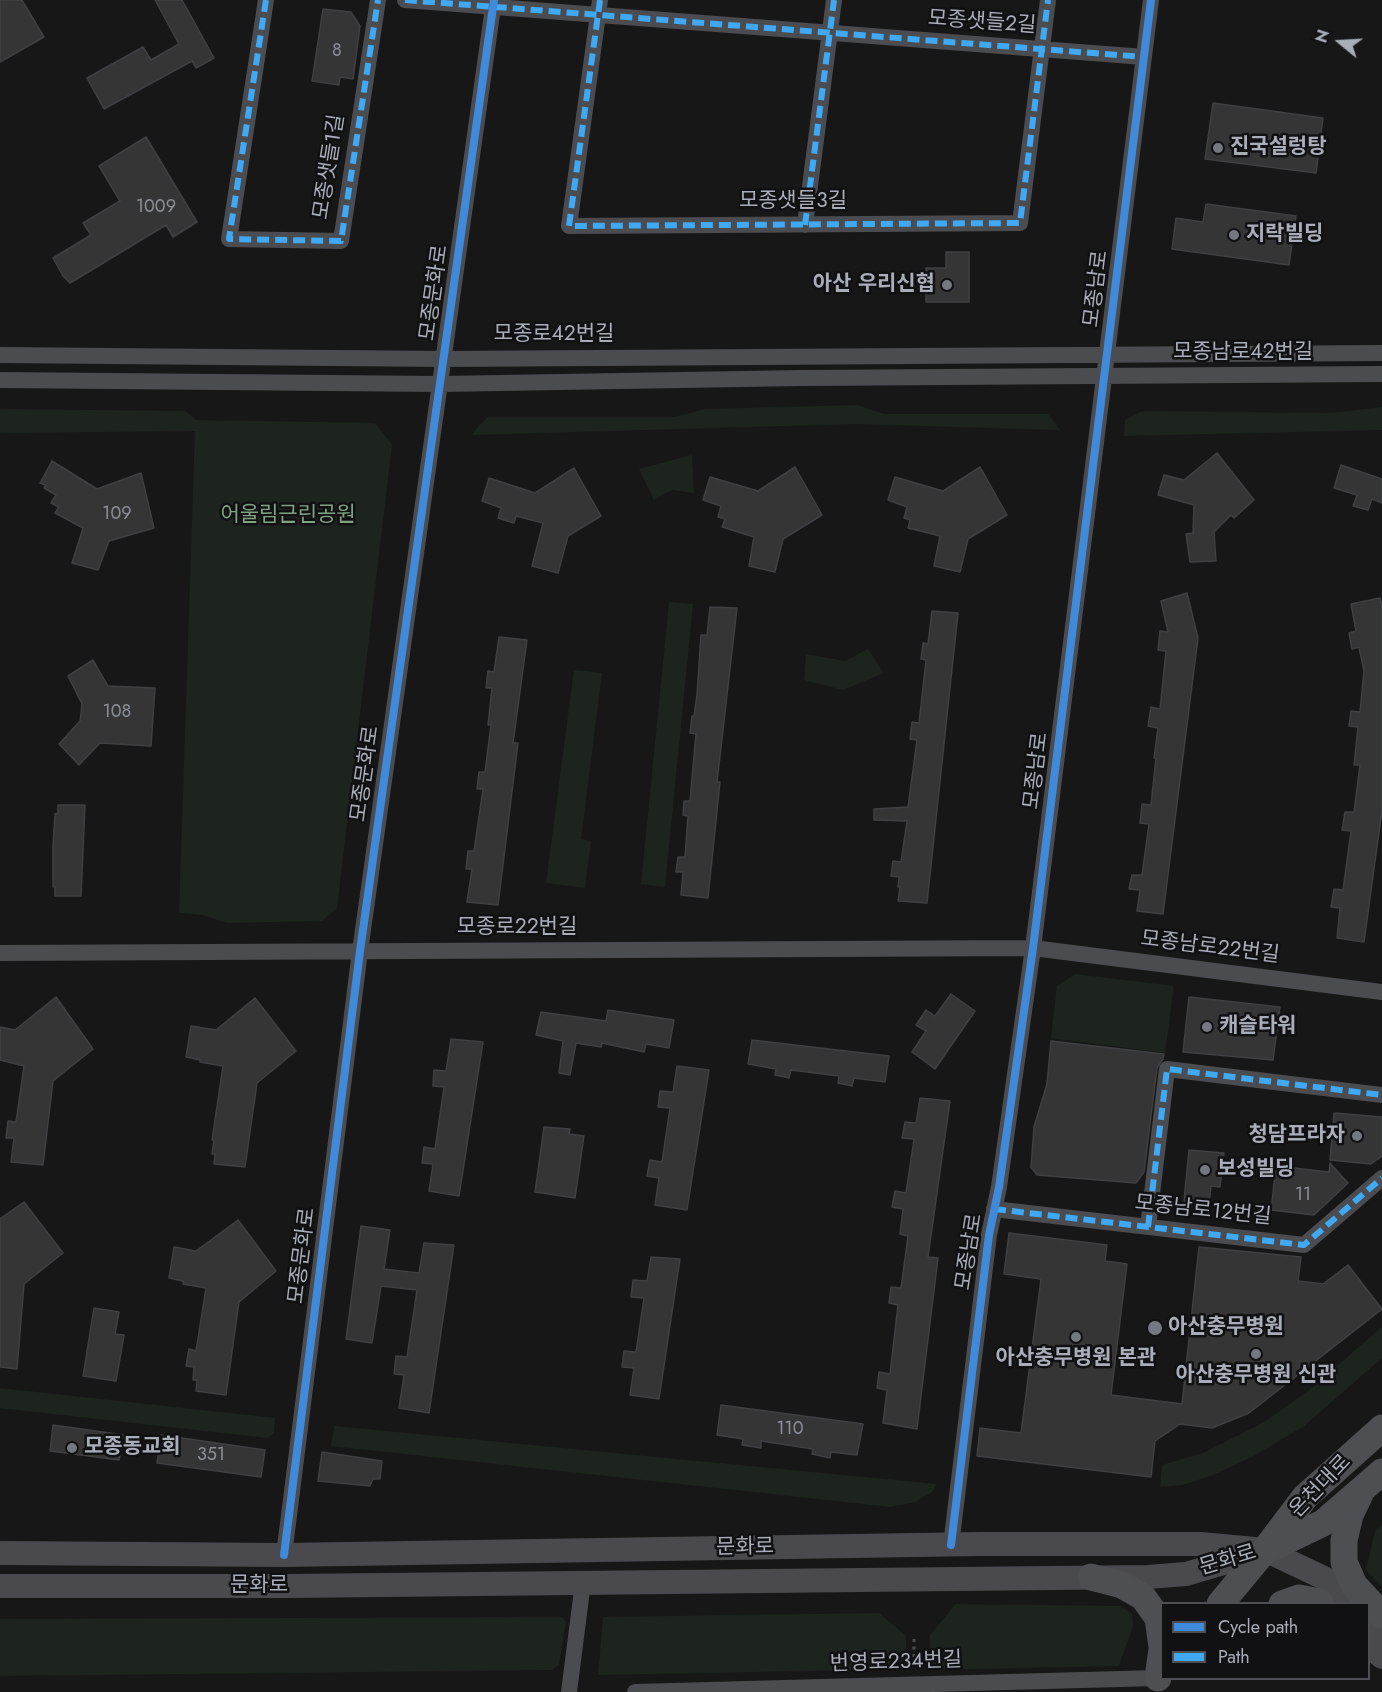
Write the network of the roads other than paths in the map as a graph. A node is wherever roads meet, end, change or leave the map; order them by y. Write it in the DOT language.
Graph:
graph roads {
  1 [pos="266,0"];
  2 [pos="378,0"];
  3 [pos="405,0"];
  4 [pos="834,0"];
  5 [pos="1048,0"];
  6 [pos="1151,0"];
  7 [pos="494,4"];
  8 [pos="599,8"];
  9 [pos="830,34"];
  10 [pos="1042,50"];
  11 [pos="1144,57"];
  12 [pos="806,225"];
  13 [pos="1382,353"];
  14 [pos="0,355"];
  15 [pos="1107,355"];
  16 [pos="444,358"];
  17 [pos="1382,374"];
  18 [pos="1105,376"];
  19 [pos="0,380"];
  20 [pos="440,384"];
  21 [pos="1033,948"];
  22 [pos="360,951"];
  23 [pos="0,953"];
  24 [pos="1382,992"];
  25 [pos="1382,1095"];
  26 [pos="1382,1178"];
  27 [pos="994,1209"];
  28 [pos="1148,1227"];
  29 [pos="1382,1428"];
  30 [pos="1382,1472"];
  31 [pos="1361,1490"];
  32 [pos="951,1545"];
  33 [pos="1265,1550"];
  34 [pos="0,1553"];
  35 [pos="284,1555"];
  36 [pos="1091,1577"];
  37 [pos="583,1582"];
  38 [pos="0,1586"];
  39 [pos="1223,1602"];
  40 [pos="1288,1602"];
  41 [pos="1317,1602"];
  42 [pos="1320,1602"];
  43 [pos="1350,1602"];
  44 [pos="1370,1602"];
  45 [pos="1370,1602"];
  46 [pos="1382,1615"];
  47 [pos="1370,1621"];
  48 [pos="1382,1632"];
  49 [pos="1160,1638"];
  50 [pos="1370,1647"];
  51 [pos="1160,1655"];
  52 [pos="1382,1658"];
  53 [pos="1156,1681"];
  54 [pos="569,1692"];
  55 [pos="635,1692"];
  1 -- 2 [label="street, 모종샛들1길"];
  3 -- 7 [label="street"];
  4 -- 9 [label="street"];
  5 -- 10 [label="street, 모종샛들3길"];
  6 -- 11 [label="street, 모종남로"];
  7 -- 8 [label="street, 모종샛들2길"];
  7 -- 16 [label="street, 모종문화로"];
  8 -- 9 [label="street, 모종샛들2길"];
  8 -- 12 [label="street, 모종샛들3길"];
  9 -- 10 [label="street, 모종샛들2길"];
  9 -- 12 [label="street"];
  10 -- 11 [label="street, 모종샛들2길"];
  10 -- 12 [label="street, 모종샛들3길"];
  11 -- 15 [label="street, 모종남로"];
  13 -- 15 [label="street, 모종남로42번길"];
  14 -- 16 [label="street, 모종로42번길"];
  15 -- 16 [label="street, 모종로42번길"];
  15 -- 18 [label="street, 모종남로"];
  16 -- 20 [label="street, 모종문화로"];
  17 -- 18 [label="street, 모종남로42번길"];
  18 -- 20 [label="street"];
  18 -- 21 [label="street, 모종남로"];
  19 -- 20 [label="street"];
  20 -- 22 [label="street, 모종문화로"];
  21 -- 22 [label="street, 모종로22번길"];
  21 -- 24 [label="street, 모종남로22번길"];
  21 -- 27 [label="street, 모종남로"];
  22 -- 23 [label="street, 모종로22번길"];
  22 -- 35 [label="street, 모종문화로"];
  25 -- 28 [label="street"];
  26 -- 28 [label="street, 모종남로12번길"];
  27 -- 28 [label="street, 모종남로12번길"];
  27 -- 32 [label="street, 모종남로"];
  29 -- 33 [label="main road, 온천대로"];
  30 -- 31 [label="main road, 온천대로"];
  31 -- 33 [label="main road, 온천대로"];
  31 -- 45 [label="main road"];
  32 -- 33 [label="main road, 문화로"];
  32 -- 35 [label="main road, 문화로"];
  33 -- 36 [label="main road, 문화로"];
  33 -- 39 [label="main road, 온천대로"];
  33 -- 42 [label="main road"];
  33 -- 43 [label="main road"];
  34 -- 35 [label="main road, 문화로"];
  36 -- 37 [label="main road, 문화로"];
  36 -- 49 [label="main road"];
  37 -- 38 [label="main road, 문화로"];
  37 -- 54 [label="street"];
  40 -- 41 [label="main road"];
  44 -- 46 [label="main road"];
  47 -- 48 [label="main road"];
  50 -- 52 [label="main road"];
  51 -- 53 [label="main road"];
  53 -- 55 [label="street, 번영로234번길"];
}
